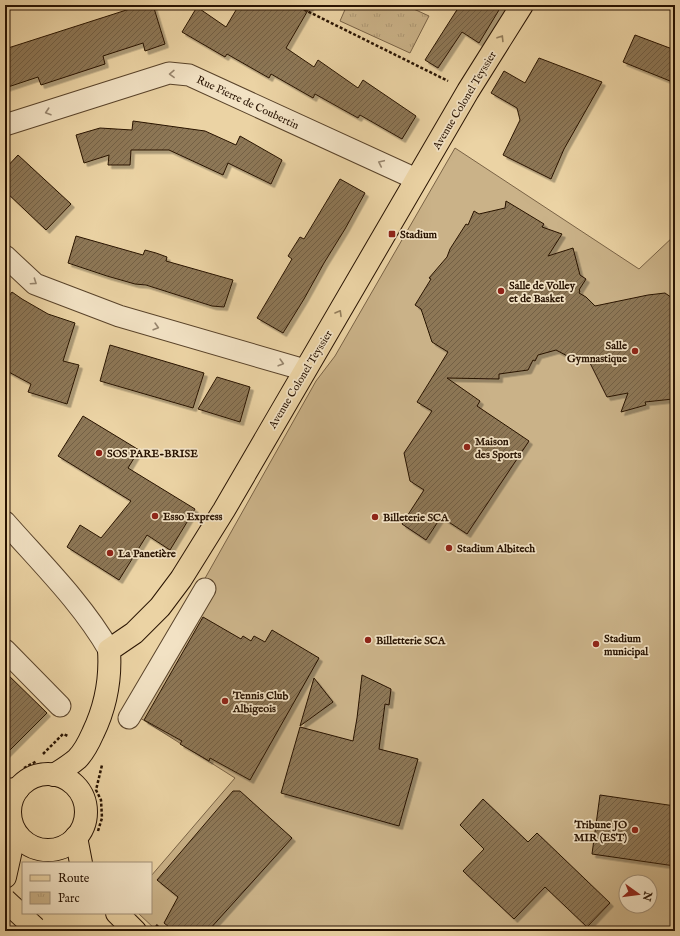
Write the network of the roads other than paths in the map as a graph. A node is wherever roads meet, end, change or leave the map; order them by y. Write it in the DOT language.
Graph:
graph roads {
  1 [pos="522,5"];
  2 [pos="5,126"];
  3 [pos="416,179"];
  4 [pos="5,256"];
  5 [pos="305,370"];
  6 [pos="5,522"];
  7 [pos="205,589"];
  8 [pos="5,650"];
  9 [pos="109,650"];
  10 [pos="60,706"];
  11 [pos="130,718"];
  12 [pos="87,746"];
  13 [pos="54,775"];
  14 [pos="12,789"];
  15 [pos="85,803"];
  16 [pos="15,832"];
  17 [pos="86,837"];
  18 [pos="55,849"];
  19 [pos="39,862"];
  20 [pos="81,862"];
  21 [pos="22,875"];
  22 [pos="5,877"];
  23 [pos="5,888"];
  24 [pos="5,900"];
  25 [pos="118,914"];
  26 [pos="36,929"];
  27 [pos="135,931"];
  3 -- 1 [label="main road, Avenue Colonel Teyssier, one-way"];
  3 -- 2 [label="street, Rue Pierre de Coubertin, one-way"];
  5 -- 3 [label="main road, Avenue Colonel Teyssier, one-way"];
  4 -- 5 [label="street, one-way"];
  5 -- 9 [label="main road, Avenue Colonel Teyssier"];
  6 -- 9 [label="street"];
  7 -- 11 [label="street"];
  8 -- 10 [label="street"];
  9 -- 12 [label="main road"];
  12 -- 13 [label="main road"];
  12 -- 15 [label="main road"];
  13 -- 14 [label="main road"];
  13 -- 15 [label="main road"];
  14 -- 16 [label="main road"];
  15 -- 17 [label="main road"];
  16 -- 18 [label="main road"];
  16 -- 22 [label="main road"];
  17 -- 18 [label="main road"];
  17 -- 20 [label="main road"];
  18 -- 19 [label="main road"];
  21 -- 23 [label="main road"];
  24 -- 26 [label="main road, bridge"];
  25 -- 27 [label="main road"];
}
